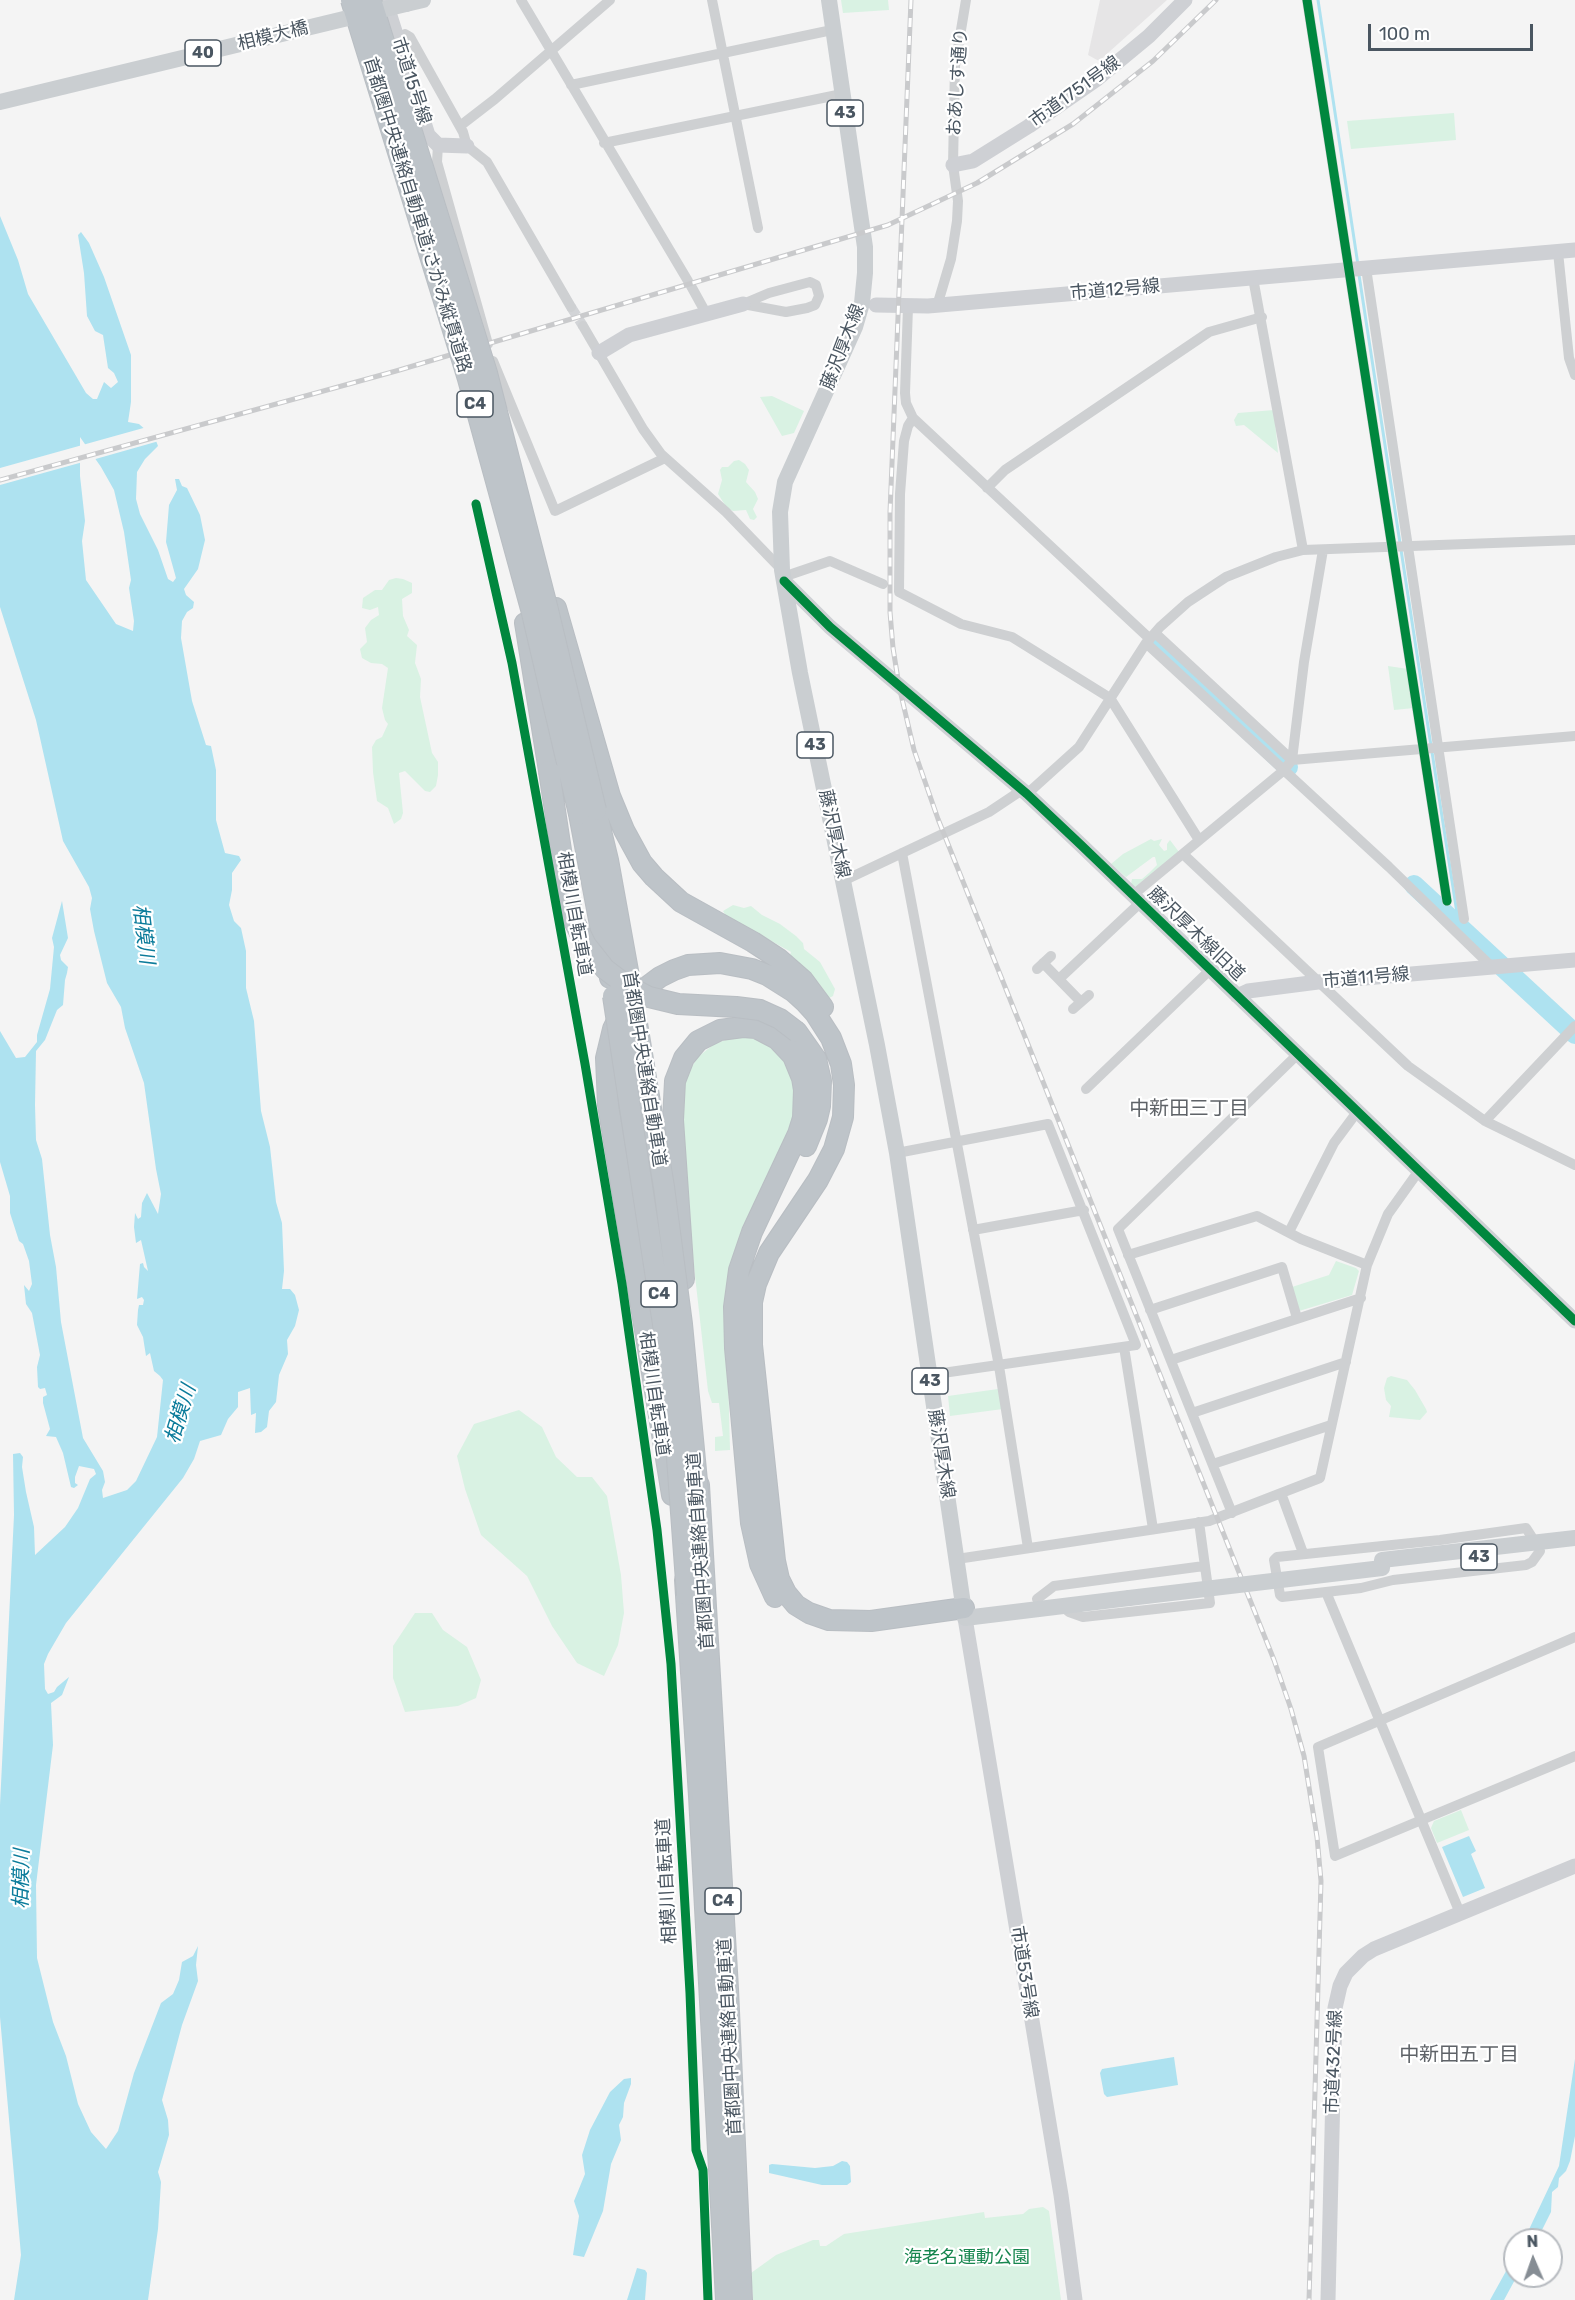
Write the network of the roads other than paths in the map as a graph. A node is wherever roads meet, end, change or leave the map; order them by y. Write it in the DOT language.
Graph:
graph roads {
  1 [pos="351,0"];
  2 [pos="371,0"];
  3 [pos="385,0"];
  4 [pos="423,0"];
  5 [pos="521,0"];
  6 [pos="610,0"];
  7 [pos="712,0"];
  8 [pos="829,0"];
  9 [pos="966,0"];
  10 [pos="1185,0"];
  11 [pos="1307,0"];
  12 [pos="832,30"];
  13 [pos="405,34"];
  14 [pos="551,51"];
  15 [pos="723,53"];
  16 [pos="571,85"];
  17 [pos="842,94"];
  18 [pos="0,102"];
  19 [pos="736,117"];
  20 [pos="460,126"];
  21 [pos="604,143"];
  22 [pos="438,145"];
  23 [pos="467,146"];
  24 [pos="953,165"];
  25 [pos="758,228"];
  26 [pos="865,247"];
  27 [pos="1575,250"];
  28 [pos="1558,252"];
  29 [pos="1359,269"];
  30 [pos="1253,278"];
  31 [pos="769,293"];
  32 [pos="743,304"];
  33 [pos="876,305"];
  34 [pos="937,306"];
  35 [pos="571,307"];
  36 [pos="908,307"];
  37 [pos="770,309"];
  38 [pos="706,315"];
  39 [pos="1262,317"];
  40 [pos="856,322"];
  41 [pos="583,326"];
  42 [pos="598,353"];
  43 [pos="1575,375"];
  44 [pos="468,379"];
  45 [pos="913,418"];
  46 [pos="665,458"];
  47 [pos="514,474"];
  48 [pos="987,488"];
  49 [pos="1575,540"];
  50 [pos="1400,546"];
  51 [pos="1323,549"];
  52 [pos="1303,550"];
  53 [pos="783,576"];
  54 [pos="883,584"];
  55 [pos="1150,638"];
  56 [pos="1110,698"];
  57 [pos="1575,736"];
  58 [pos="1431,747"];
  59 [pos="1287,765"];
  60 [pos="1024,792"];
  61 [pos="587,812"];
  62 [pos="1199,840"];
  63 [pos="902,853"];
  64 [pos="1183,854"];
  65 [pos="843,881"];
  66 [pos="1136,899"];
  67 [pos="1447,901"];
  68 [pos="1464,919"];
  69 [pos="1575,960"];
  70 [pos="1044,963"];
  71 [pos="1499,967"];
  72 [pos="1210,970"];
  73 [pos="1059,979"];
  74 [pos="1318,982"];
  75 [pos="1237,996"];
  76 [pos="1081,1002"];
  77 [pos="1571,1029"];
  78 [pos="1298,1054"];
  79 [pos="844,1085"];
  80 [pos="1086,1089"];
  81 [pos="1357,1112"];
  82 [pos="1485,1121"];
  83 [pos="956,1142"];
  84 [pos="897,1153"];
  85 [pos="1575,1165"];
  86 [pos="1418,1172"];
  87 [pos="1084,1210"];
  88 [pos="973,1230"];
  89 [pos="752,1232"];
  90 [pos="1289,1232"];
  91 [pos="1128,1255"];
  92 [pos="1367,1265"];
  93 [pos="1360,1298"];
  94 [pos="1150,1310"];
  95 [pos="1297,1318"];
  96 [pos="1575,1321"];
  97 [pos="1124,1347"];
  98 [pos="1171,1360"];
  99 [pos="1346,1362"];
  100 [pos="999,1366"];
  101 [pos="929,1376"];
  102 [pos="1192,1413"];
  103 [pos="1331,1425"];
  104 [pos="1213,1464"];
  105 [pos="1281,1493"];
  106 [pos="699,1503"];
  107 [pos="1232,1513"];
  108 [pos="1199,1522"];
  109 [pos="1153,1529"];
  110 [pos="1575,1538"];
  111 [pos="1537,1546"];
  112 [pos="1575,1547"];
  113 [pos="1028,1548"];
  114 [pos="1304,1553"];
  115 [pos="957,1559"];
  116 [pos="1204,1566"];
  117 [pos="1326,1592"];
  118 [pos="1128,1594"];
  119 [pos="687,1595"];
  120 [pos="1037,1599"];
  121 [pos="1061,1606"];
  122 [pos="965,1613"];
  123 [pos="1575,1637"];
  124 [pos="1380,1719"];
  125 [pos="1575,1756"];
  126 [pos="1423,1821"];
  127 [pos="1575,1866"];
  128 [pos="1460,1913"];
  129 [pos="726,2300"];
  130 [pos="742,2300"];
  131 [pos="1075,2300"];
  132 [pos="1328,2300"];
  1 -- 44 [label="highway, 首都圏中央連絡自動車道;さがみ縦貫道路 / C4, bridge"];
  2 -- 47 [label="highway, 首都圏中央連絡自動車道;さがみ縦貫道路 / C4, bridge"];
  3 -- 22 [label="street, 市道15号線"];
  4 -- 18 [label="main road, 相模大橋 / 40, bridge"];
  5 -- 14 [label="street"];
  6 -- 14 [label="street"];
  7 -- 15 [label="street"];
  8 -- 12 [label="main road, 藤沢厚木線 / 43"];
  9 -- 24 [label="street, おあしす通り"];
  10 -- 24 [label="street, 市道1751号線"];
  11 -- 29 [label="street"];
  12 -- 15 [label="street"];
  12 -- 17 [label="main road, 藤沢厚木線 / 43"];
  13 -- 20 [label="street"];
  14 -- 16 [label="street"];
  14 -- 20 [label="street"];
  15 -- 16 [label="street"];
  15 -- 19 [label="street"];
  16 -- 21 [label="street"];
  17 -- 19 [label="street"];
  17 -- 26 [label="main road, 藤沢厚木線 / 43"];
  19 -- 21 [label="street"];
  19 -- 25 [label="street"];
  20 -- 23 [label="street"];
  21 -- 38 [label="street"];
  22 -- 23 [label="street, 市道15号線"];
  22 -- 46 [label="street"];
  23 -- 35 [label="street"];
  24 -- 34 [label="street, おあしす通り"];
  26 -- 33 [label="street"];
  26 -- 40 [label="main road, 藤沢厚木線 / 43"];
  27 -- 28 [label="street, 市道12号線"];
  28 -- 29 [label="street, 市道12号線"];
  28 -- 43 [label="street"];
  29 -- 30 [label="street, 市道12号線"];
  29 -- 50 [label="street"];
  29 -- 50 [label="street"];
  30 -- 34 [label="street, 市道12号線"];
  30 -- 39 [label="street"];
  31 -- 32 [label="street"];
  31 -- 37 [label="street"];
  31 -- 37 [label="street"];
  32 -- 37 [label="street"];
  32 -- 38 [label="street"];
  33 -- 36 [label="street, 市道12号線"];
  33 -- 40 [label="street"];
  34 -- 36 [label="street, 市道12号線"];
  36 -- 45 [label="street"];
  38 -- 42 [label="street"];
  39 -- 48 [label="street"];
  39 -- 52 [label="street"];
  40 -- 53 [label="main road, 藤沢厚木線 / 43"];
  41 -- 42 [label="street"];
  42 -- 46 [label="street"];
  44 -- 61 [label="highway, 首都圏中央連絡自動車道;さがみ縦貫道路 / C4, bridge"];
  44 -- 89 [label="highway, bridge"];
  45 -- 48 [label="street"];
  45 -- 56 [label="street"];
  46 -- 53 [label="street"];
  47 -- 61 [label="highway, 首都圏中央連絡自動車道;さがみ縦貫道路 / C4, bridge"];
  47 -- 79 [label="highway, bridge"];
  48 -- 55 [label="street"];
  49 -- 50 [label="street"];
  50 -- 51 [label="street"];
  50 -- 58 [label="street"];
  51 -- 52 [label="street"];
  51 -- 59 [label="street"];
  52 -- 55 [label="street"];
  53 -- 54 [label="street"];
  53 -- 60 [label="street, 藤沢厚木線旧道"];
  53 -- 65 [label="main road, 藤沢厚木線 / 43"];
  55 -- 56 [label="street"];
  55 -- 59 [label="street"];
  56 -- 60 [label="street"];
  56 -- 62 [label="street"];
  57 -- 58 [label="street"];
  58 -- 59 [label="street"];
  58 -- 67 [label="street"];
  58 -- 68 [label="street"];
  59 -- 62 [label="street"];
  59 -- 71 [label="street"];
  60 -- 63 [label="street"];
  60 -- 66 [label="street, 藤沢厚木線旧道"];
  61 -- 106 [label="highway, 首都圏中央連絡自動車道 / C4, bridge"];
  61 -- 119 [label="highway, 首都圏中央連絡自動車道 / C4, bridge"];
  62 -- 64 [label="street"];
  63 -- 65 [label="street"];
  63 -- 83 [label="street"];
  64 -- 66 [label="street"];
  64 -- 74 [label="street"];
  65 -- 84 [label="main road, 藤沢厚木線 / 43"];
  66 -- 72 [label="street, 藤沢厚木線旧道"];
  66 -- 73 [label="street"];
  69 -- 71 [label="street, 市道11号線"];
  70 -- 73 [label="street"];
  71 -- 74 [label="street, 市道11号線"];
  72 -- 75 [label="street, 藤沢厚木線旧道"];
  72 -- 80 [label="street"];
  73 -- 76 [label="street"];
  74 -- 75 [label="street, 市道11号線"];
  74 -- 82 [label="street"];
  75 -- 78 [label="street, 藤沢厚木線旧道"];
  77 -- 82 [label="street"];
  78 -- 81 [label="street, 藤沢厚木線旧道"];
  78 -- 91 [label="street"];
  79 -- 119 [label="highway, bridge"];
  79 -- 122 [label="highway"];
  81 -- 86 [label="street, 藤沢厚木線旧道"];
  81 -- 90 [label="street"];
  82 -- 85 [label="street"];
  83 -- 84 [label="street"];
  83 -- 87 [label="street"];
  83 -- 88 [label="street"];
  84 -- 101 [label="main road, 藤沢厚木線 / 43"];
  86 -- 92 [label="street"];
  86 -- 96 [label="street, 藤沢厚木線旧道"];
  87 -- 88 [label="street"];
  87 -- 97 [label="street"];
  88 -- 100 [label="street"];
  89 -- 106 [label="highway, bridge"];
  89 -- 122 [label="highway"];
  90 -- 91 [label="street"];
  90 -- 92 [label="street"];
  91 -- 94 [label="street"];
  92 -- 93 [label="street"];
  93 -- 95 [label="street"];
  93 -- 99 [label="street"];
  94 -- 95 [label="street"];
  94 -- 98 [label="street"];
  95 -- 98 [label="street"];
  97 -- 100 [label="street"];
  97 -- 109 [label="street"];
  98 -- 102 [label="street"];
  99 -- 102 [label="street"];
  99 -- 103 [label="street"];
  100 -- 101 [label="street"];
  100 -- 113 [label="street"];
  101 -- 115 [label="main road, 藤沢厚木線 / 43"];
  102 -- 104 [label="street"];
  103 -- 104 [label="street"];
  103 -- 105 [label="street"];
  104 -- 107 [label="street"];
  105 -- 107 [label="street"];
  105 -- 114 [label="street"];
  106 -- 130 [label="highway, 首都圏中央連絡自動車道 / C4"];
  107 -- 108 [label="street"];
  108 -- 109 [label="street"];
  108 -- 116 [label="street"];
  109 -- 113 [label="street"];
  110 -- 111 [label="main road, 43"];
  111 -- 112 [label="main road, 43"];
  111 -- 114 [label="street"];
  111 -- 117 [label="street"];
  111 -- 118 [label="main road, 43"];
  113 -- 115 [label="street"];
  114 -- 117 [label="street"];
  115 -- 122 [label="main road, 藤沢厚木線 / 43"];
  116 -- 120 [label="street"];
  116 -- 121 [label="street"];
  117 -- 124 [label="street"];
  118 -- 120 [label="main road, 43"];
  118 -- 121 [label="main road, 43"];
  119 -- 129 [label="highway, 首都圏中央連絡自動車道 / C4"];
  120 -- 122 [label="main road, 43"];
  121 -- 122 [label="main road, 43"];
  122 -- 131 [label="street, 市道53号線"];
  123 -- 124 [label="street"];
  124 -- 126 [label="street"];
  124 -- 126 [label="street"];
  125 -- 126 [label="street"];
  126 -- 128 [label="street"];
  127 -- 128 [label="street, 市道432号線"];
  128 -- 132 [label="street, 市道432号線"];
}
